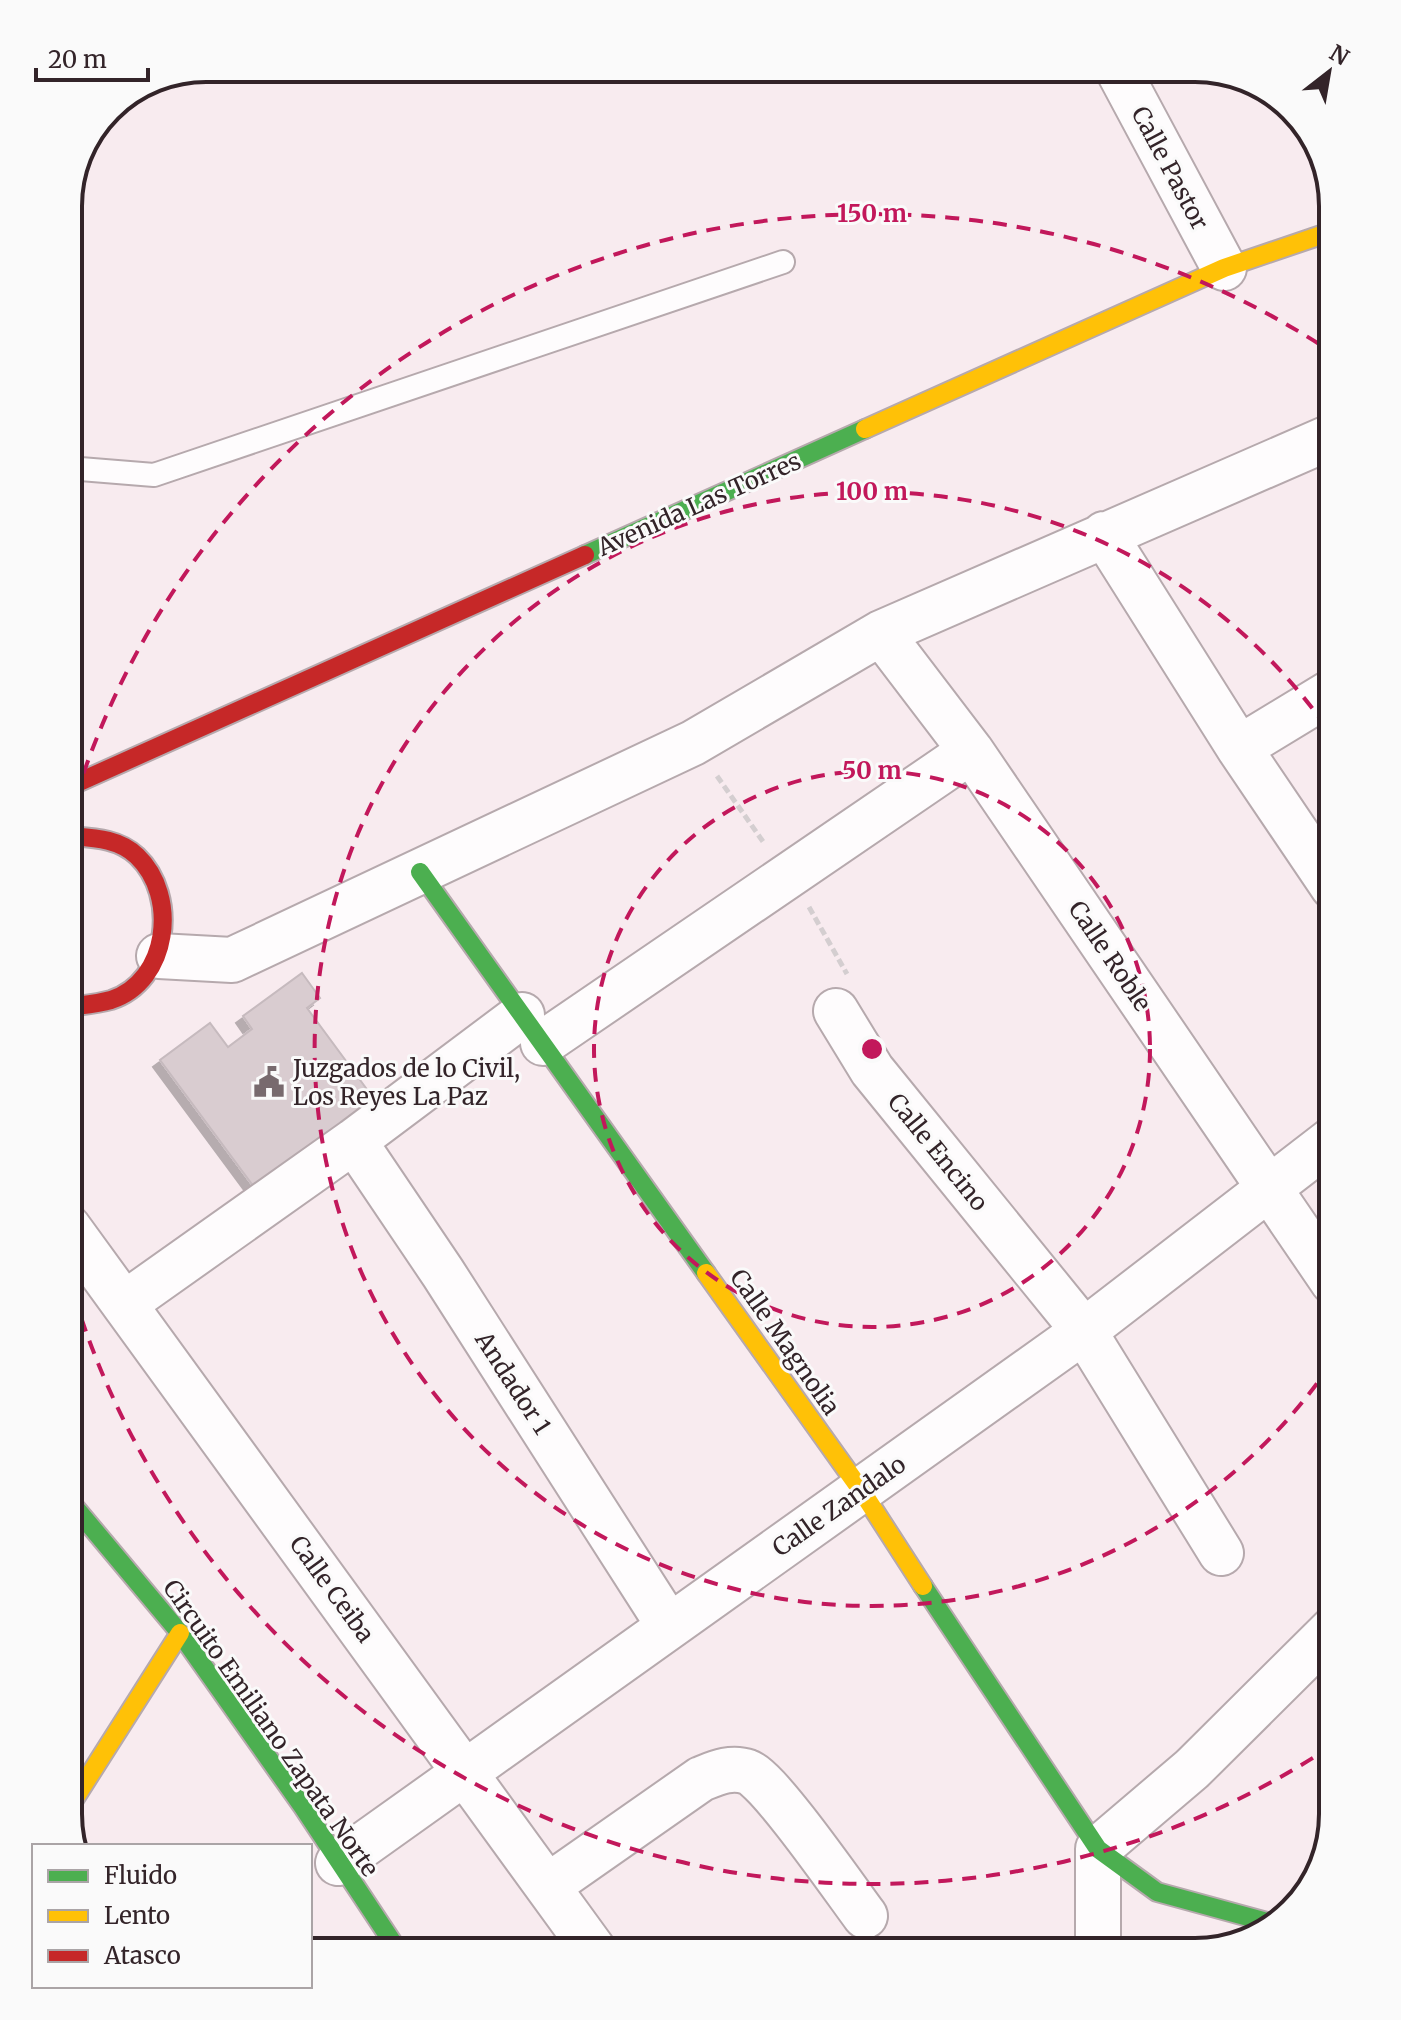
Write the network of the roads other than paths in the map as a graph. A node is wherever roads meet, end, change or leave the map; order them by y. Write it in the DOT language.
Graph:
graph roads {
  1 [pos="1136,82"];
  2 [pos="1319,236"];
  3 [pos="783,262"];
  4 [pos="1224,268"];
  5 [pos="1319,442"];
  6 [pos="82,469"];
  7 [pos="1104,534"];
  8 [pos="881,633"];
  9 [pos="1319,699"];
  10 [pos="1239,748"];
  11 [pos="971,751"];
  12 [pos="82,781"];
  13 [pos="82,837"];
  14 [pos="1319,866"];
  15 [pos="420,872"];
  16 [pos="159,956"];
  17 [pos="82,1007"];
  18 [pos="836,1011"];
  19 [pos="532,1029"];
  20 [pos="354,1141"];
  21 [pos="1319,1150"];
  22 [pos="1268,1189"];
  23 [pos="82,1246"];
  24 [pos="1319,1262"];
  25 [pos="124,1304"];
  26 [pos="1084,1331"];
  27 [pos="861,1490"];
  28 [pos="82,1516"];
  29 [pos="1221,1553"];
  30 [pos="669,1626"];
  31 [pos="180,1633"];
  32 [pos="1319,1643"];
  33 [pos="465,1772"];
  34 [pos="82,1787"];
  35 [pos="1098,1849"];
  36 [pos="338,1863"];
  37 [pos="548,1886"];
  38 [pos="865,1916"];
  39 [pos="1259,1920"];
  40 [pos="389,1938"];
  41 [pos="585,1938"];
  42 [pos="1097,1938"];
  1 -- 4 [label="street, Calle Pastor"];
  2 -- 4 [label="street, Avenida Las Torres"];
  3 -- 6 [label="lane"];
  4 -- 12 [label="street, Avenida Las Torres"];
  5 -- 7 [label="street"];
  7 -- 8 [label="street"];
  7 -- 10 [label="street"];
  8 -- 11 [label="street, Calle Roble"];
  8 -- 15 [label="street"];
  9 -- 10 [label="street"];
  10 -- 14 [label="street"];
  11 -- 19 [label="street"];
  11 -- 22 [label="street, Calle Roble"];
  13 -- 16 [label="street"];
  15 -- 16 [label="street"];
  15 -- 19 [label="street, Calle Magnolia"];
  16 -- 17 [label="street"];
  18 -- 26 [label="street, Calle Encino"];
  19 -- 20 [label="street"];
  19 -- 27 [label="street, Calle Magnolia"];
  20 -- 25 [label="street"];
  20 -- 30 [label="street, Andador 1"];
  21 -- 22 [label="street, Calle Zandalo"];
  22 -- 24 [label="street, Calle Roble"];
  22 -- 26 [label="street, Calle Zandalo"];
  23 -- 25 [label="street, Calle Ceiba"];
  25 -- 33 [label="street, Calle Ceiba"];
  26 -- 27 [label="street, Calle Zandalo"];
  26 -- 29 [label="street, Calle Encino"];
  27 -- 30 [label="street, Calle Zandalo"];
  27 -- 35 [label="street, Calle Magnolia"];
  28 -- 31 [label="street, Circuito Emiliano Zapata Norte"];
  30 -- 33 [label="street, Calle Zandalo"];
  31 -- 34 [label="street"];
  31 -- 36 [label="street, Circuito Emiliano Zapata Norte"];
  32 -- 35 [label="street"];
  33 -- 36 [label="street, Calle Zandalo"];
  33 -- 37 [label="street, Calle Ceiba"];
  35 -- 39 [label="street, Calle Magnolia"];
  35 -- 42 [label="street"];
  36 -- 40 [label="street, Circuito Emiliano Zapata Norte"];
  37 -- 38 [label="street"];
  37 -- 41 [label="street, Calle Ceiba"];
}
